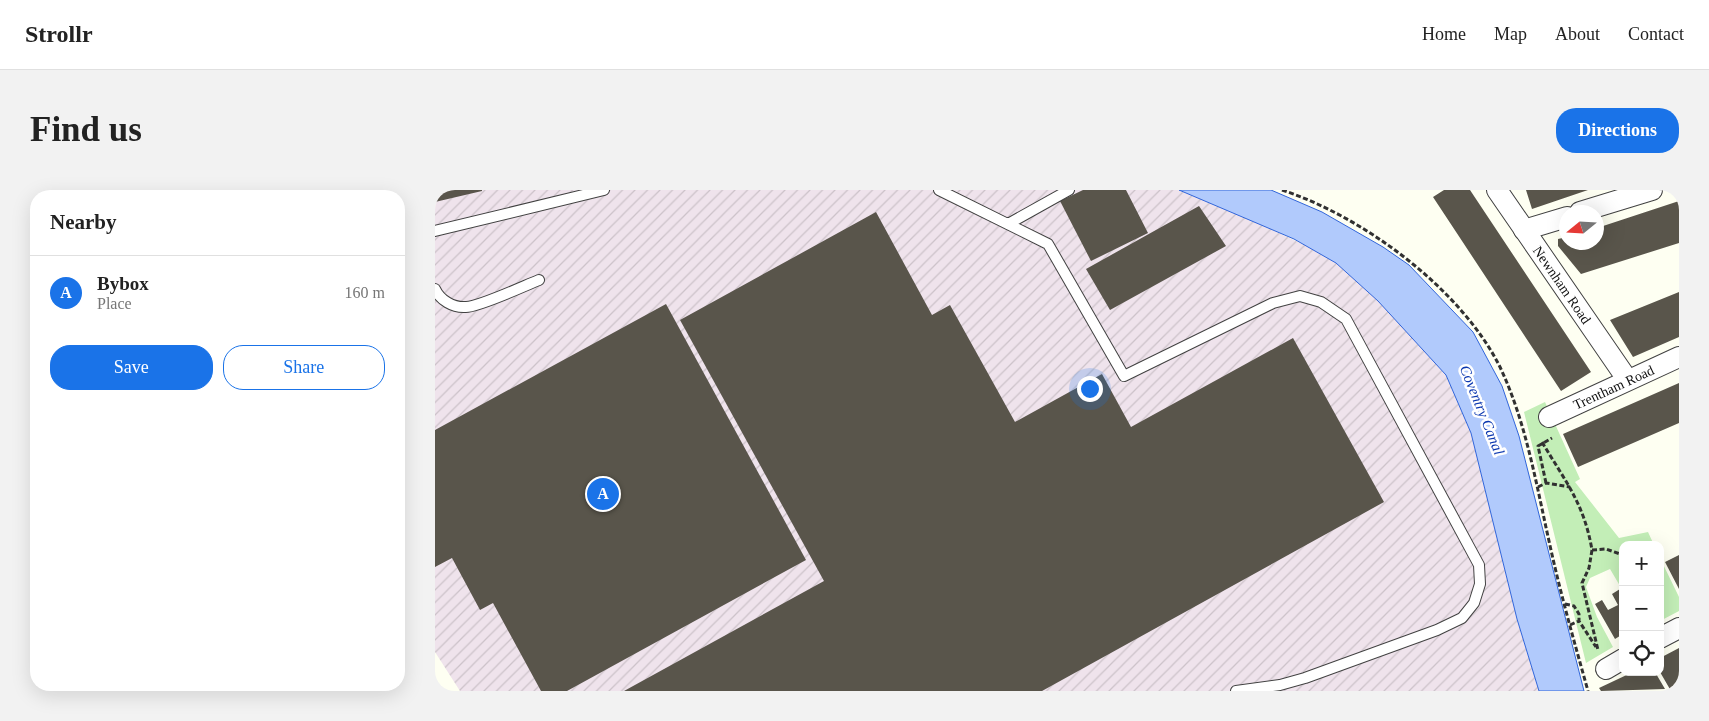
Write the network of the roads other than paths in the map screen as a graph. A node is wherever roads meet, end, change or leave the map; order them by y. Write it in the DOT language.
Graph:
graph roads {
  1 [pos="604,190"];
  2 [pos="939,190"];
  3 [pos="1069,190"];
  4 [pos="1497,190"];
  5 [pos="1652,190"];
  6 [pos="1603,205"];
  7 [pos="1559,219"];
  8 [pos="1008,224"];
  9 [pos="1524,230"];
  10 [pos="435,231"];
  11 [pos="539,280"];
  12 [pos="435,289"];
  13 [pos="1679,357"];
  14 [pos="1627,379"];
  15 [pos="1549,418"];
  16 [pos="1679,628"];
  17 [pos="1664,636"];
  18 [pos="1236,691"];
  1 -- 10 [label="lane"];
  2 -- 8 [label="lane"];
  3 -- 8 [label="lane"];
  4 -- 9 [label="street, Newnham Road"];
  5 -- 6 [label="street"];
  7 -- 9 [label="street"];
  8 -- 18 [label="lane"];
  9 -- 14 [label="street, Newnham Road"];
  11 -- 12 [label="lane"];
  13 -- 14 [label="street, Trentham Road"];
  14 -- 15 [label="street, Trentham Road"];
  16 -- 17 [label="street"];
}
